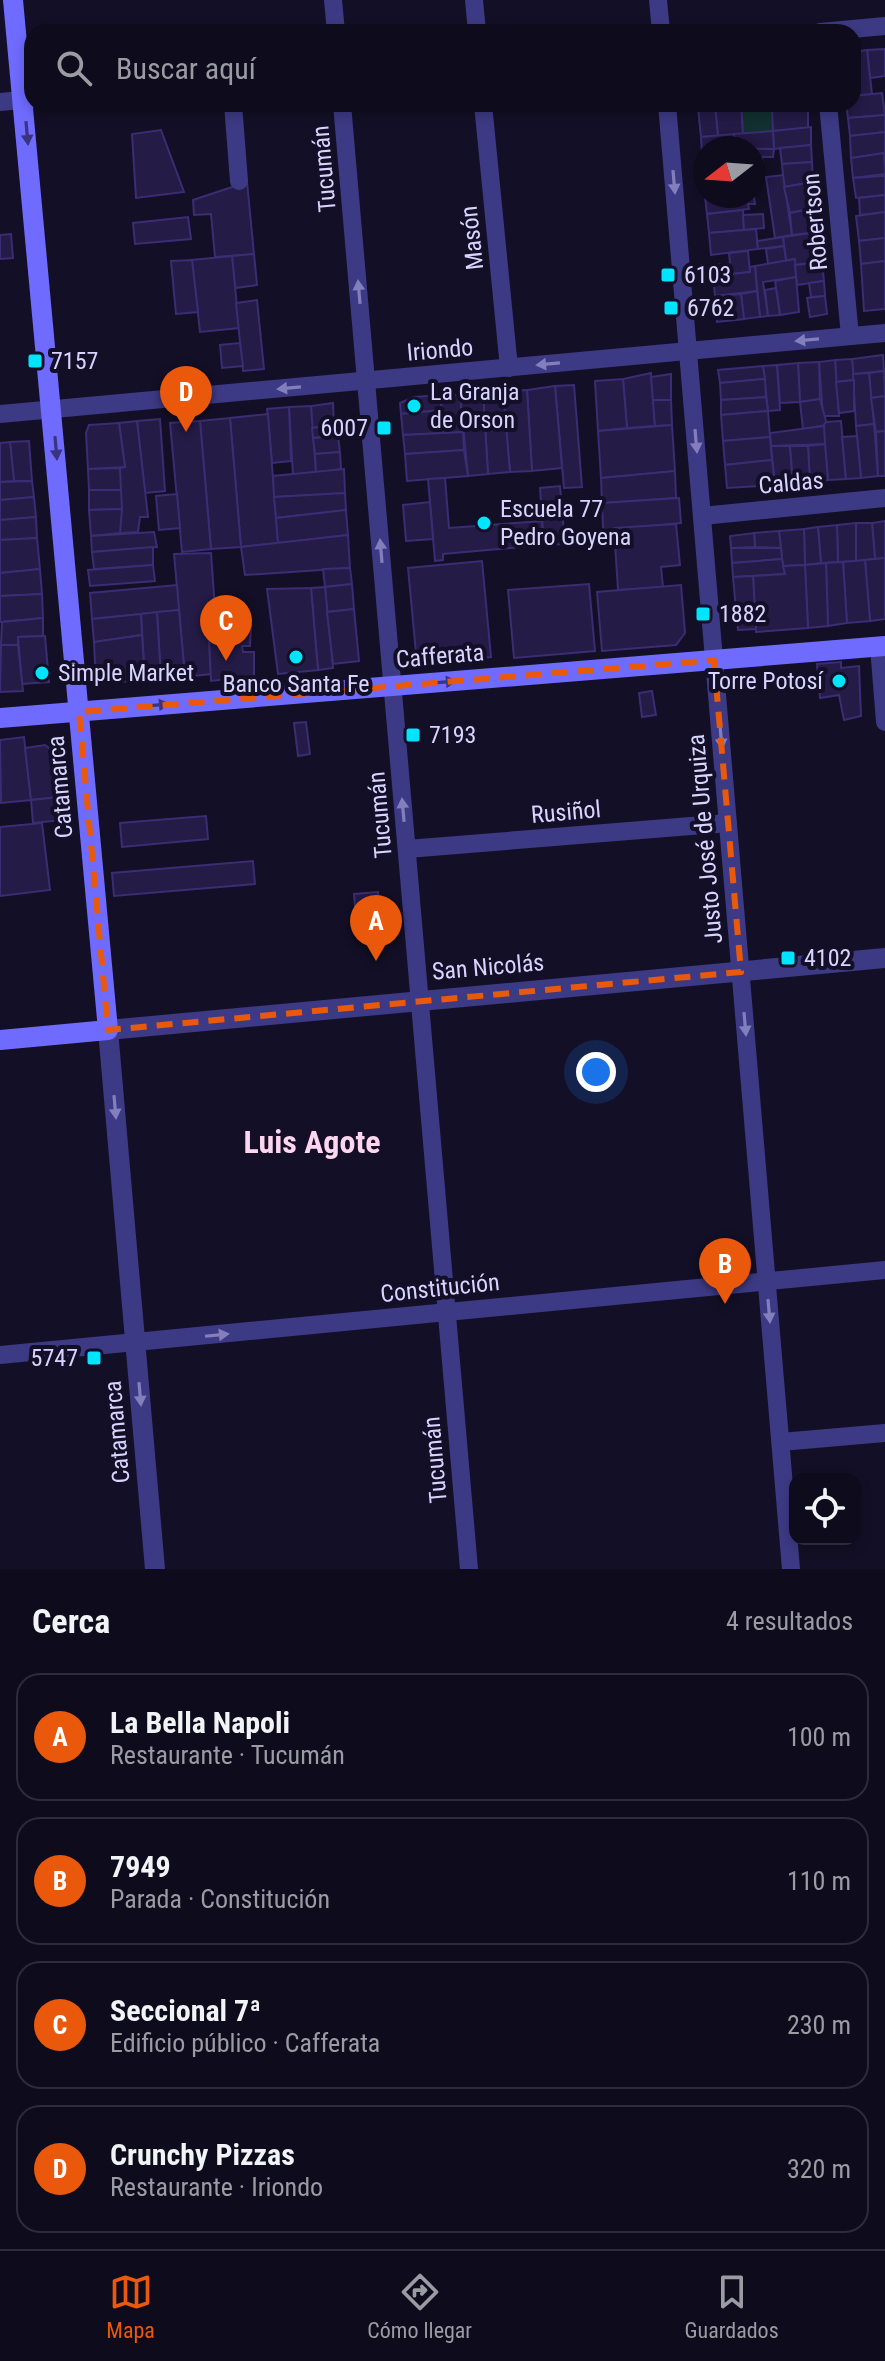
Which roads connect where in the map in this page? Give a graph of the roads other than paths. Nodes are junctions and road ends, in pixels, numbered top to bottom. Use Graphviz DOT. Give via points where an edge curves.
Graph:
graph roads {
  1 [pos="13,0"];
  2 [pos="333,0"];
  3 [pos="474,0"];
  4 [pos="658,0"];
  5 [pos="335,24"];
  6 [pos="476,24"];
  7 [pos="660,24"];
  8 [pos="885,26"];
  9 [pos="861,28"];
  10 [pos="24,73"];
  11 [pos="24,100"];
  12 [pos="0,102"];
  13 [pos="29,112"];
  14 [pos="234,112"];
  15 [pos="343,112"];
  16 [pos="484,112"];
  17 [pos="668,112"];
  18 [pos="829,112"];
  19 [pos="239,181"];
  20 [pos="885,333"];
  21 [pos="850,336"];
  22 [pos="688,351"];
  23 [pos="509,368"];
  24 [pos="366,381"];
  25 [pos="53,410"];
  26 [pos="0,414"];
  27 [pos="885,498"];
  28 [pos="702,516"];
  29 [pos="882,646"];
  30 [pos="714,660"];
  31 [pos="393,686"];
  32 [pos="79,712"];
  33 [pos="0,718"];
  34 [pos="885,722"];
  35 [pos="728,823"];
  36 [pos="407,849"];
  37 [pos="885,958"];
  38 [pos="741,972"];
  39 [pos="420,999"];
  40 [pos="108,1030"];
  41 [pos="0,1040"];
  42 [pos="885,1270"];
  43 [pos="767,1281"];
  44 [pos="447,1311"];
  45 [pos="136,1343"];
  46 [pos="0,1355"];
  47 [pos="885,1433"];
  48 [pos="781,1442"];
  49 [pos="155,1569"];
  50 [pos="469,1569"];
  51 [pos="791,1569"];
  1 -- 10 [label="main road, Catamarca"];
  2 -- 5 [label="street"];
  3 -- 6 [label="street"];
  4 -- 7 [label="street"];
  8 -- 9 [label="street"];
  11 -- 12 [label="street"];
  13 -- 25 [label="main road, Catamarca, one-way"];
  14 -- 19 [label="street"];
  24 -- 15 [label="street, Tucumán, one-way"];
  16 -- 23 [label="street, Masón"];
  17 -- 22 [label="street, Justo José de Urquiza, one-way"];
  18 -- 21 [label="street, Robertson"];
  20 -- 21 [label="street, Iriondo"];
  21 -- 22 [label="street, Iriondo, one-way"];
  22 -- 23 [label="street, Iriondo, one-way"];
  22 -- 28 [label="street, Justo José de Urquiza, one-way"];
  23 -- 24 [label="street, Iriondo"];
  24 -- 25 [label="street, Iriondo, one-way"];
  31 -- 24 [label="street, Tucumán, one-way"];
  25 -- 26 [label="street, Iriondo"];
  25 -- 32 [label="main road, Catamarca, one-way"];
  27 -- 28 [label="street, Caldas"];
  28 -- 30 [label="street, Justo José de Urquiza"];
  29 -- 30 [label="main road, Cafferata"];
  29 -- 34 [label="street"];
  31 -- 30 [label="main road, Cafferata, one-way"];
  30 -- 35 [label="street, Justo José de Urquiza, one-way"];
  32 -- 31 [label="main road, Cafferata, one-way"];
  36 -- 31 [label="street, Tucumán, one-way"];
  32 -- 33 [label="main road, Cafferata"];
  32 -- 40 [label="main road, Catamarca"];
  35 -- 36 [label="street, Rusiñol"];
  35 -- 38 [label="street, Justo José de Urquiza"];
  36 -- 39 [label="street, Tucumán"];
  37 -- 38 [label="street, San Nicolás"];
  38 -- 39 [label="street, San Nicolás"];
  38 -- 43 [label="street, Justo José de Urquiza, one-way"];
  39 -- 40 [label="street, San Nicolás"];
  39 -- 44 [label="street, Tucumán"];
  40 -- 41 [label="main road, San Nicolás"];
  40 -- 45 [label="street, Catamarca, one-way"];
  42 -- 43 [label="street, Constitución"];
  43 -- 44 [label="street, Constitución"];
  43 -- 48 [label="street, Justo José de Urquiza, one-way"];
  45 -- 44 [label="street, Constitución, one-way"];
  44 -- 50 [label="street, Tucumán"];
  45 -- 46 [label="street, Constitución"];
  45 -- 49 [label="street, Catamarca, one-way"];
  47 -- 48 [label="street"];
  48 -- 51 [label="street, Justo José de Urquiza"];
}
